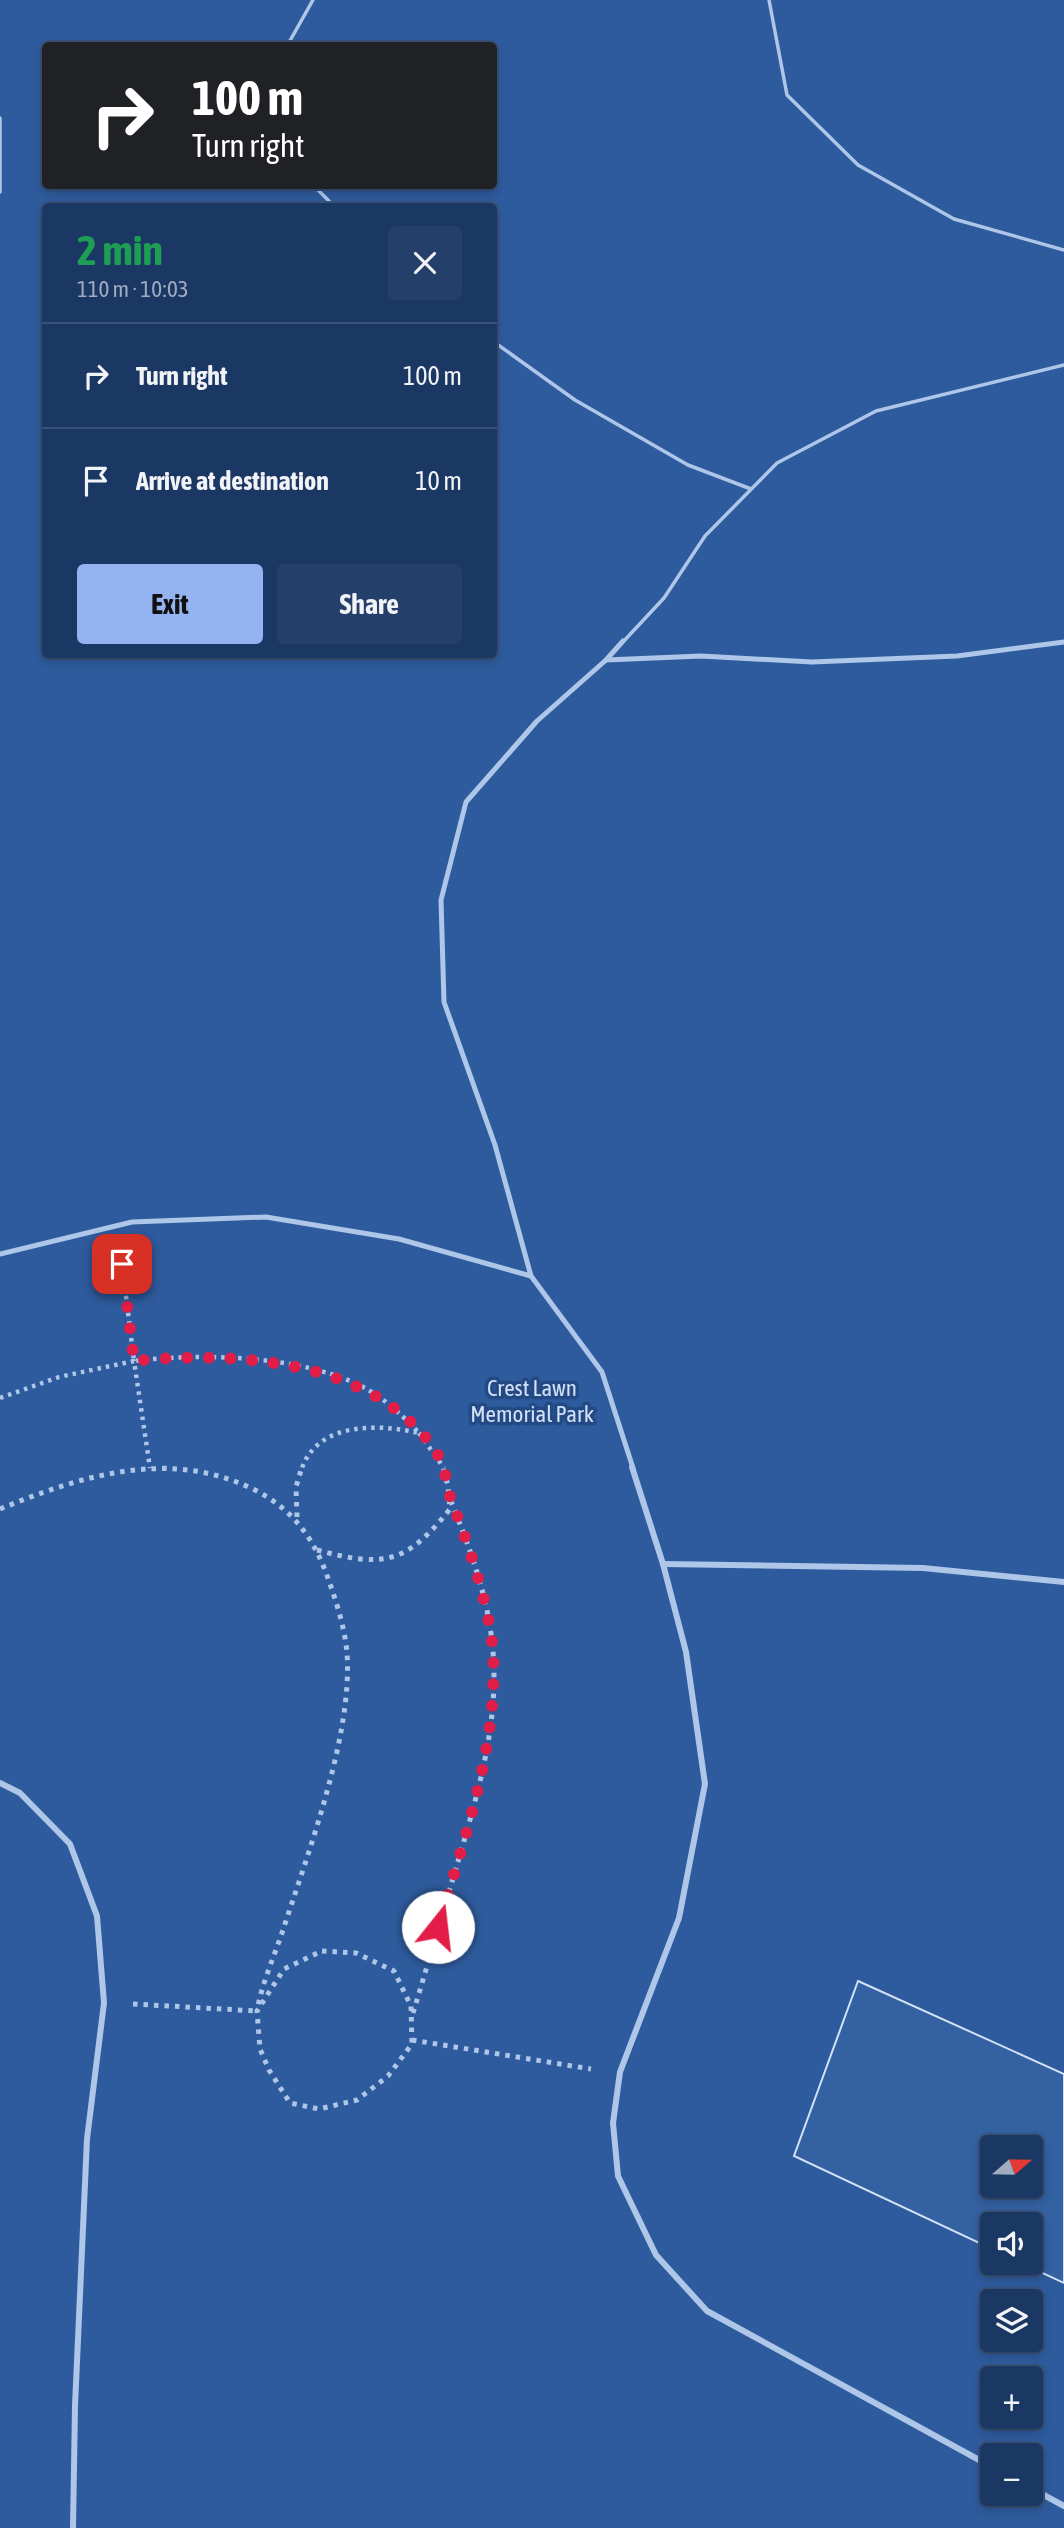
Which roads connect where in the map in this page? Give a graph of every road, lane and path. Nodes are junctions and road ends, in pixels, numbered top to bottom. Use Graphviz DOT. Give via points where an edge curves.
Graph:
graph roads {
  1 [pos="313,0"];
  2 [pos="769,0"];
  3 [pos="289,42"];
  4 [pos="0,118"];
  5 [pos="317,189"];
  6 [pos="0,192"];
  7 [pos="331,203"];
  8 [pos="1064,250"];
  9 [pos="497,344"];
  10 [pos="1064,365"];
  11 [pos="751,489"];
  12 [pos="1064,642"];
  13 [pos="606,660"];
  14 [pos="0,1254"];
  15 [pos="122,1264"];
  16 [pos="531,1276"];
  17 [pos="134,1361"];
  18 [pos="0,1398"];
  19 [pos="419,1433"];
  20 [pos="150,1468"];
  21 [pos="450,1499"];
  22 [pos="0,1509"];
  23 [pos="297,1517"];
  24 [pos="317,1550"];
  25 [pos="663,1564"];
  26 [pos="1064,1582"];
  27 [pos="0,1783"];
  28 [pos="104,2003"];
  29 [pos="257,2011"];
  30 [pos="412,2016"];
  31 [pos="412,2040"];
  32 [pos="551,2064"];
  33 [pos="980,2460"];
  34 [pos="1043,2495"];
  35 [pos="1064,2506"];
  36 [pos="73,2528"];
  1 -- 3 [label="lane"];
  2 -- 8 [label="lane" via="787,95 858,165 954,219"];
  4 -- 6 [label="lane"];
  5 -- 7 [label="lane"];
  9 -- 11 [label="lane" via="575,400 677,459"];
  10 -- 11 [label="lane" via="876,411 777,463"];
  11 -- 13 [label="lane" via="705,536 664,598"];
  12 -- 13 [label="lane" via="957,656 864,660 701,656"];
  13 -- 16 [label="lane" via="537,721 466,802 441,900 444,1002 495,1145"];
  14 -- 16 [label="lane" via="132,1222 266,1217 398,1239"];
  15 -- 17 [label="path"];
  16 -- 25 [label="lane" via="602,1372"];
  17 -- 18 [label="path" via="59,1377"];
  17 -- 19 [label="path" via="184,1356 322,1373 358,1385 392,1405"];
  17 -- 20 [label="path"];
  19 -- 21 [label="path" via="446,1471"];
  19 -- 23 [label="path" via="393,1426 359,1426 329,1437 310,1454 297,1482"];
  20 -- 22 [label="path" via="57,1488"];
  20 -- 23 [label="path" via="220,1475 261,1493"];
  21 -- 24 [label="path" via="450,1510 421,1545 397,1557 369,1562"];
  21 -- 30 [label="path" via="463,1529 493,1652 491,1706 472,1812"];
  23 -- 24 [label="path"];
  24 -- 29 [label="path" via="338,1611 347,1661 340,1730 317,1821"];
  25 -- 26 [label="lane" via="923,1568"];
  25 -- 33 [label="lane" via="686,1652 705,1784 679,1917 620,2072 613,2123 618,2176 656,2255 707,2311"];
  27 -- 28 [label="lane" via="20,1793 70,1844 97,1916"];
  28 -- 29 [label="path"];
  28 -- 36 [label="lane" via="87,2139"];
  29 -- 30 [label="path" via="285,1969 322,1951 356,1953 394,1971"];
  29 -- 31 [label="path" via="260,2056 289,2103 319,2109 357,2100 388,2076"];
  30 -- 31 [label="path"];
  31 -- 32 [label="path"];
  34 -- 35 [label="lane"];
}
